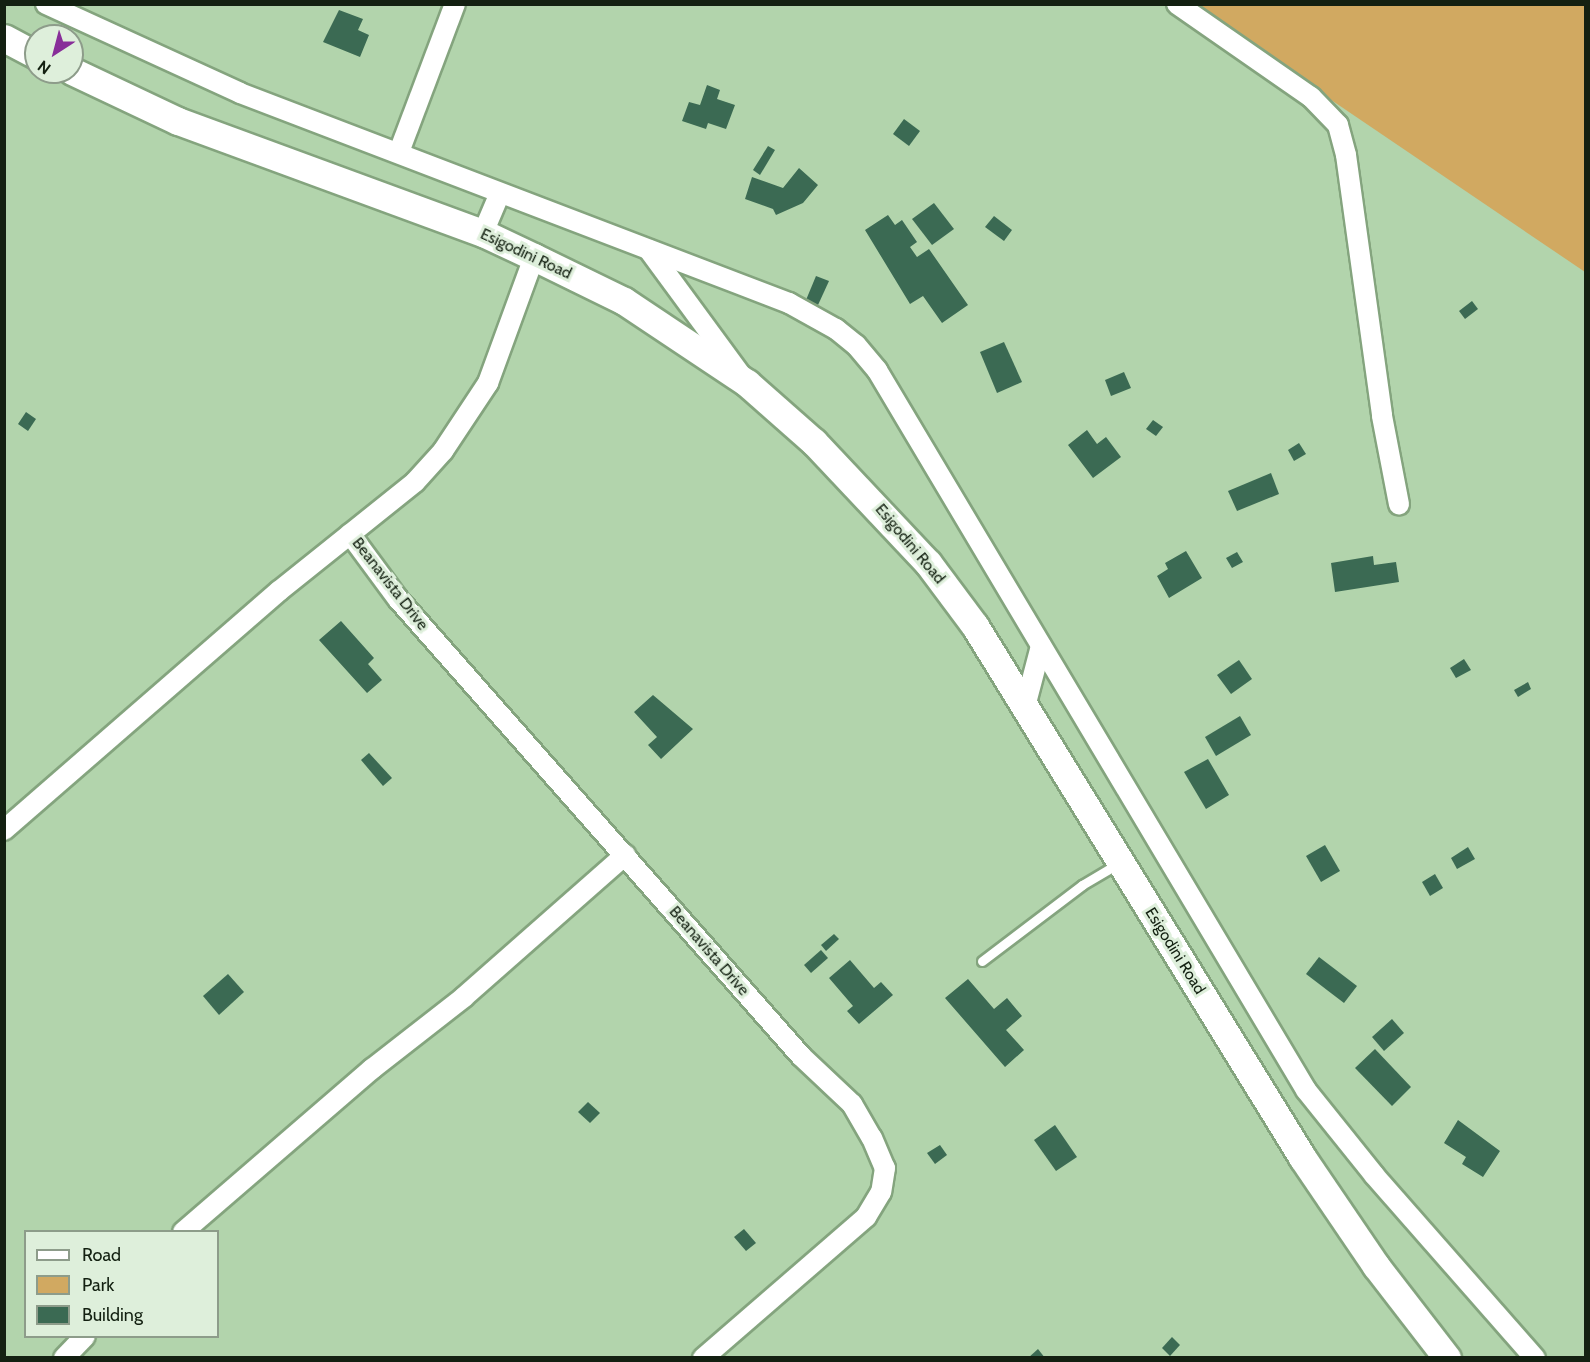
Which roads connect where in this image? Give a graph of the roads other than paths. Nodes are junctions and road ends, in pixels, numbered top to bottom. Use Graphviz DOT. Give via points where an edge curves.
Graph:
graph roads {
  1 [pos="46,4"];
  2 [pos="455,4"];
  3 [pos="1177,4"];
  4 [pos="4,38"];
  5 [pos="24,48"];
  6 [pos="84,77"];
  7 [pos="399,152"];
  8 [pos="500,193"];
  9 [pos="483,233"];
  10 [pos="649,249"];
  11 [pos="534,257"];
  12 [pos="747,383"];
  13 [pos="1399,504"];
  14 [pos="350,534"];
  15 [pos="1041,646"];
  16 [pos="1026,703"];
  17 [pos="4,830"];
  18 [pos="624,855"];
  19 [pos="1120,862"];
  20 [pos="982,961"];
  21 [pos="185,1230"];
  22 [pos="83,1338"];
  23 [pos="63,1358"];
  24 [pos="703,1358"];
  25 [pos="1447,1358"];
  26 [pos="1535,1358"];
  1 -- 7 [label="street" via="187,72"];
  2 -- 7 [label="street"];
  3 -- 13 [label="street" via="1311,97 1338,125 1346,155 1380,405"];
  4 -- 5 [label="main road"];
  6 -- 9 [label="main road, Esigodini Road" via="178,121"];
  7 -- 8 [label="street"];
  8 -- 9 [label="street"];
  8 -- 10 [label="street"];
  9 -- 11 [label="main road, Esigodini Road"];
  10 -- 12 [label="street"];
  10 -- 15 [label="street" via="789,303 856,345 877,370"];
  11 -- 12 [label="main road, Esigodini Road" via="624,301"];
  11 -- 14 [label="street" via="488,384 467,418 415,482"];
  12 -- 16 [label="main road, Esigodini Road" via="814,442 928,562"];
  14 -- 17 [label="street"];
  14 -- 18 [label="street, Beanavista Drive" via="398,598"];
  15 -- 16 [label="street"];
  15 -- 26 [label="street" via="1306,1090 1374,1175"];
  16 -- 19 [label="main road, Esigodini Road"];
  18 -- 21 [label="street" via="464,997 372,1069"];
  18 -- 24 [label="street, Beanavista Drive" via="801,1056 852,1104 885,1168 881,1192 866,1217"];
  19 -- 20 [label="lane" via="1082,885"];
  19 -- 25 [label="main road, Esigodini Road" via="1342,1218"];
  22 -- 23 [label="street"];
}
